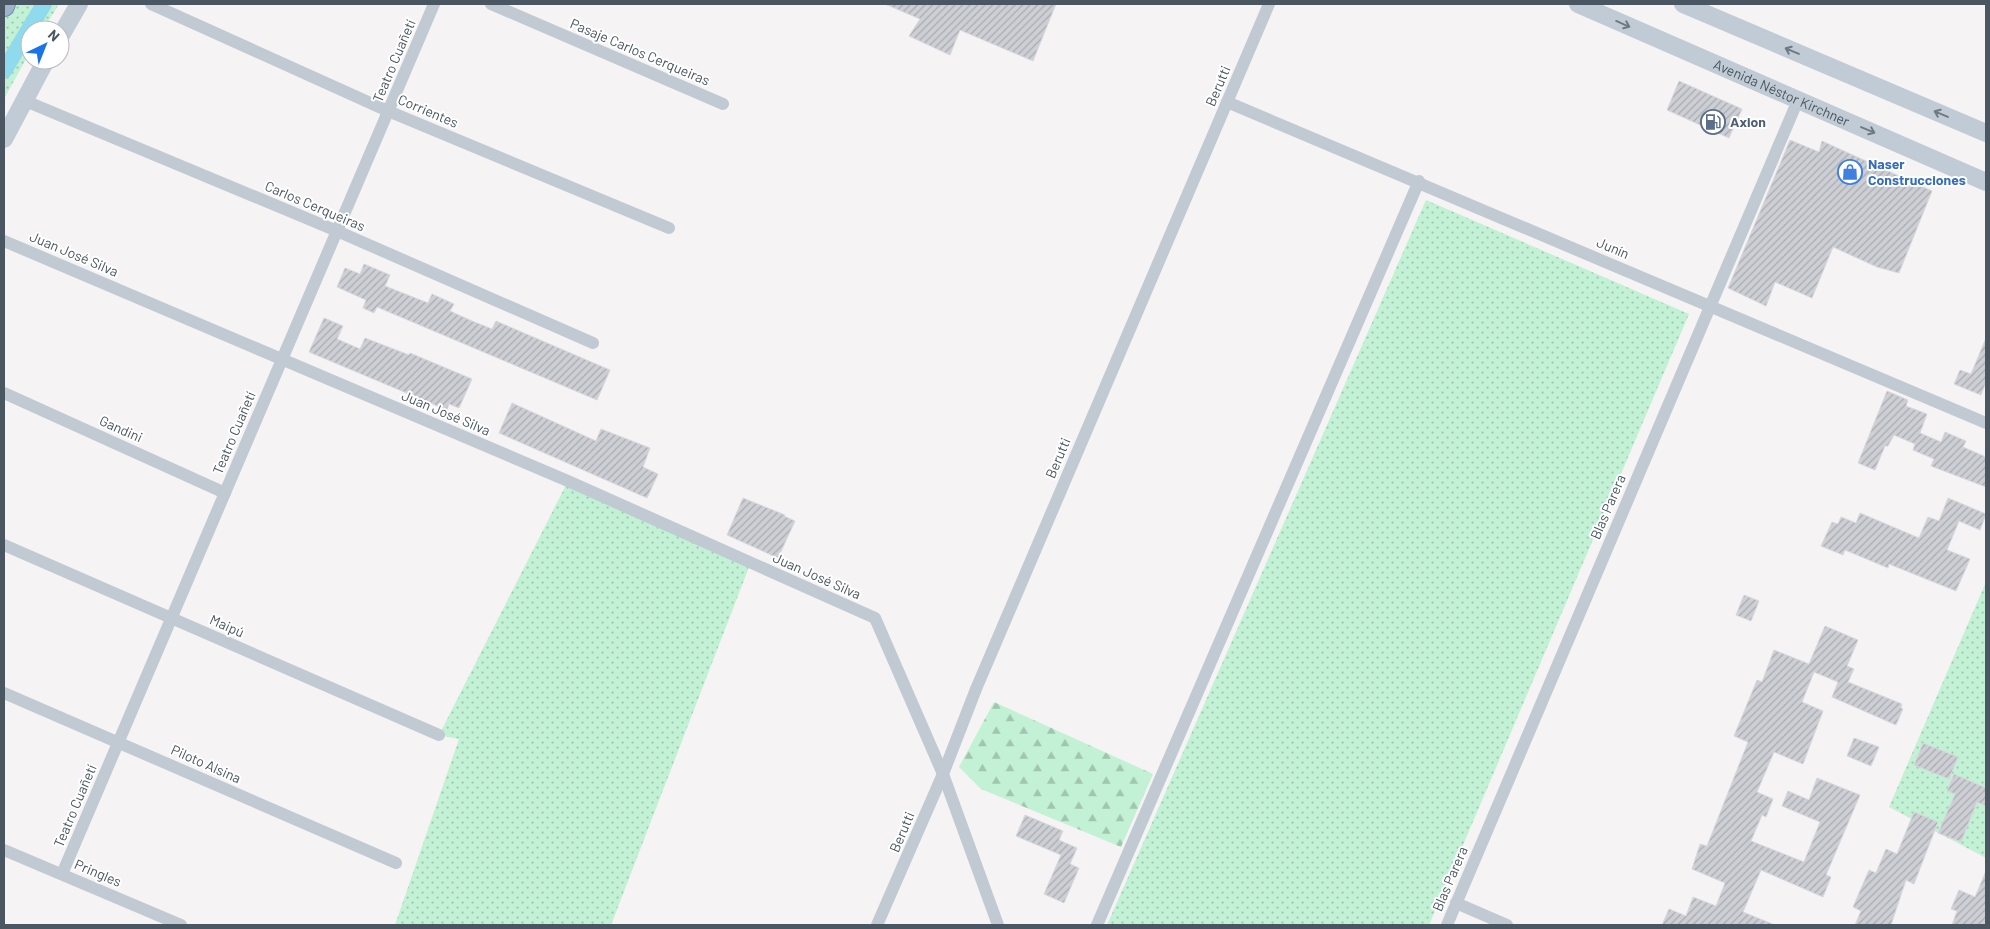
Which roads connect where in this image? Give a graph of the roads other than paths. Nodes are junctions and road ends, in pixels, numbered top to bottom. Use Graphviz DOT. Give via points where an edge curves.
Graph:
graph roads {
  1 [pos="79,4"];
  2 [pos="151,4"];
  3 [pos="434,4"];
  4 [pos="491,4"];
  5 [pos="1269,4"];
  6 [pos="1578,4"];
  7 [pos="1682,4"];
  8 [pos="70,20"];
  9 [pos="40,70"];
  10 [pos="23,100"];
  11 [pos="1798,100"];
  12 [pos="1227,102"];
  13 [pos="723,104"];
  14 [pos="388,111"];
  15 [pos="1986,133"];
  16 [pos="4,139"];
  17 [pos="1419,182"];
  18 [pos="1986,182"];
  19 [pos="669,228"];
  20 [pos="337,231"];
  21 [pos="4,241"];
  22 [pos="1710,306"];
  23 [pos="593,344"];
  24 [pos="282,358"];
  25 [pos="4,394"];
  26 [pos="1986,423"];
  27 [pos="225,493"];
  28 [pos="4,545"];
  29 [pos="172,618"];
  30 [pos="4,693"];
  31 [pos="439,735"];
  32 [pos="119,742"];
  33 [pos="943,774"];
  34 [pos="4,850"];
  35 [pos="396,863"];
  36 [pos="62,874"];
  37 [pos="1456,903"];
  38 [pos="181,925"];
  39 [pos="877,925"];
  40 [pos="998,925"];
  41 [pos="1096,925"];
  42 [pos="1447,925"];
  43 [pos="1507,925"];
  1 -- 8 [label="main road"];
  2 -- 14 [label="street, Corrientes"];
  3 -- 14 [label="street, Teatro Cuañetí"];
  4 -- 13 [label="street, Pasaje Carlos Cerqueiras"];
  5 -- 12 [label="street, Berutti"];
  6 -- 11 [label="main road, Avenida Néstor Kirchner, one-way"];
  15 -- 7 [label="main road, one-way"];
  9 -- 10 [label="main road"];
  10 -- 16 [label="main road"];
  10 -- 20 [label="street, Carlos Cerqueiras"];
  11 -- 18 [label="main road, Avenida Néstor Kirchner, one-way"];
  11 -- 22 [label="street, Blas Parera"];
  12 -- 17 [label="street, Junín"];
  12 -- 33 [label="street, Berutti" via="976,689"];
  14 -- 19 [label="street, Corrientes"];
  14 -- 20 [label="street, Teatro Cuañetí"];
  17 -- 22 [label="street, Junín"];
  17 -- 41 [label="street"];
  20 -- 23 [label="street, Carlos Cerqueiras"];
  20 -- 24 [label="street, Teatro Cuañetí"];
  21 -- 24 [label="street, Juan José Silva"];
  22 -- 26 [label="street, Junín"];
  22 -- 37 [label="street, Blas Parera"];
  24 -- 27 [label="street, Teatro Cuañetí"];
  24 -- 33 [label="street, Juan José Silva" via="875,618"];
  25 -- 27 [label="street, Gandini"];
  27 -- 29 [label="street, Teatro Cuañetí"];
  28 -- 29 [label="street, Maipú"];
  29 -- 31 [label="street, Maipú"];
  29 -- 32 [label="street, Teatro Cuañetí"];
  30 -- 32 [label="street, Piloto Alsina"];
  32 -- 35 [label="street, Piloto Alsina"];
  32 -- 36 [label="street, Teatro Cuañetí"];
  33 -- 39 [label="street, Berutti"];
  33 -- 40 [label="street"];
  34 -- 36 [label="street, Pringles"];
  36 -- 38 [label="street, Pringles"];
  37 -- 42 [label="street, Blas Parera"];
  37 -- 43 [label="street"];
}
